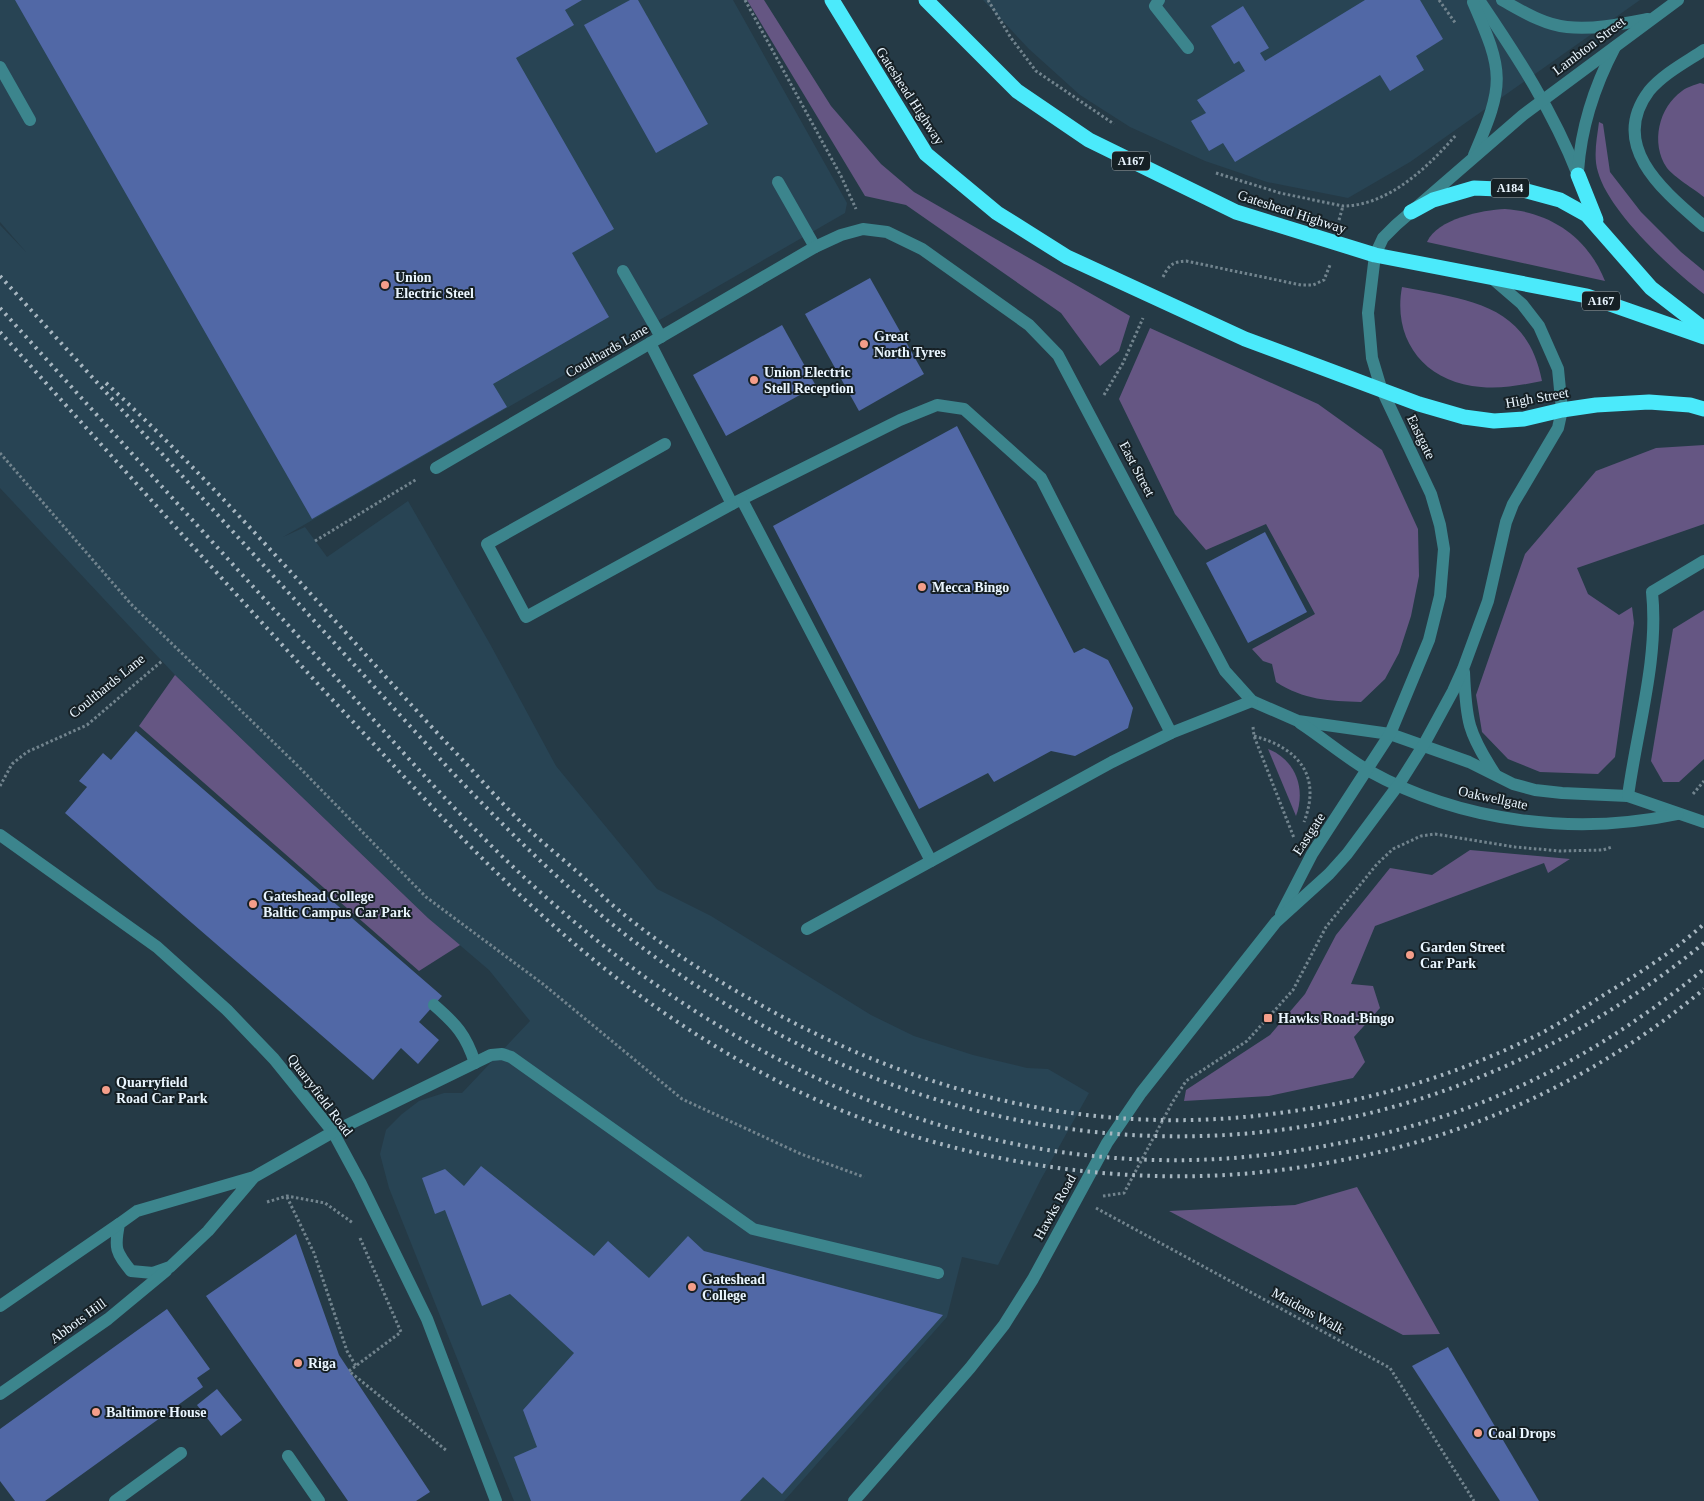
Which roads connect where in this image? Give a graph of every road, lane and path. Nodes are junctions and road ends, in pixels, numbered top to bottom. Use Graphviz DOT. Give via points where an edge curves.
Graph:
graph roads {
  1 [pos="745,0"];
  2 [pos="832,0"];
  3 [pos="926,0"];
  4 [pos="988,0"];
  5 [pos="1159,0"];
  6 [pos="1439,0"];
  7 [pos="1473,0"];
  8 [pos="1479,0"];
  9 [pos="1502,0"];
  10 [pos="1678,0"];
  11 [pos="1650,19"];
  12 [pos="1461,32"];
  13 [pos="1616,45"];
  14 [pos="1188,48"];
  15 [pos="1704,50"];
  16 [pos="0,67"];
  17 [pos="1543,99"];
  18 [pos="30,120"];
  19 [pos="1121,128"];
  20 [pos="1461,130"];
  21 [pos="1472,160"];
  22 [pos="1209,170"];
  23 [pos="1578,175"];
  24 [pos="778,182"];
  25 [pos="1412,212"];
  26 [pos="1704,226"];
  27 [pos="863,230"];
  28 [pos="1601,230"];
  29 [pos="815,248"];
  30 [pos="922,249"];
  31 [pos="1375,255"];
  32 [pos="1329,269"];
  33 [pos="624,271"];
  34 [pos="1163,277"];
  35 [pos="1493,278"];
  36 [pos="1139,326"];
  37 [pos="1704,329"];
  38 [pos="1704,337"];
  39 [pos="655,340"];
  40 [pos="1381,388"];
  41 [pos="1704,409"];
  42 [pos="1562,410"];
  43 [pos="1092,416"];
  44 [pos="665,444"];
  45 [pos="0,453"];
  46 [pos="436,468"];
  47 [pos="737,502"];
  48 [pos="316,541"];
  49 [pos="1704,561"];
  50 [pos="162,661"];
  51 [pos="1464,669"];
  52 [pos="1252,701"];
  53 [pos="1298,721"];
  54 [pos="1172,733"];
  55 [pos="1390,734"];
  56 [pos="1254,736"];
  57 [pos="1423,746"];
  58 [pos="1368,770"];
  59 [pos="1496,774"];
  60 [pos="1399,784"];
  61 [pos="0,786"];
  62 [pos="1628,796"];
  63 [pos="1678,814"];
  64 [pos="1304,822"];
  65 [pos="1704,822"];
  66 [pos="0,835"];
  67 [pos="1294,838"];
  68 [pos="1468,840"];
  69 [pos="931,861"];
  70 [pos="1276,922"];
  71 [pos="807,929"];
  72 [pos="434,1005"];
  73 [pos="475,1063"];
  74 [pos="333,1132"];
  75 [pos="254,1177"];
  76 [pos="864,1178"];
  77 [pos="287,1196"];
  78 [pos="1077,1199"];
  79 [pos="267,1202"];
  80 [pos="119,1224"];
  81 [pos="170,1268"];
  82 [pos="938,1273"];
  83 [pos="0,1306"];
  84 [pos="356,1366"];
  85 [pos="0,1394"];
  86 [pos="447,1451"];
  87 [pos="181,1453"];
  88 [pos="288,1456"];
  89 [pos="115,1501"];
  90 [pos="319,1501"];
  91 [pos="496,1501"];
  92 [pos="854,1501"];
  93 [pos="1474,1501"];
  1 -- 27 [label="path" via="841,176"];
  2 -- 40 [label="highway, Gateshead Highway" via="926,154 996,213 1067,257 1245,339"];
  3 -- 31 [label="highway, Gateshead Highway / A167" via="1018,92 1089,140 1236,212"];
  4 -- 19 [label="path" via="1036,71"];
  5 -- 14 [label="street" via="1155,6"];
  6 -- 12 [label="path"];
  7 -- 21 [label="street" via="1493,47 1498,78 1488,122"];
  8 -- 17 [label="street"];
  9 -- 11 [label="street" via="1539,19 1565,27 1614,25"];
  10 -- 11 [label="street, Lambton Street"];
  11 -- 13 [label="street, Lambton Street"];
  13 -- 17 [label="street, Lambton Street"];
  13 -- 23 [label="street" via="1595,90 1583,133"];
  15 -- 26 [label="street" via="1650,91 1640,106 1637,123 1638,149 1643,163 1659,184"];
  16 -- 18 [label="street"];
  17 -- 21 [label="street, Lambton Street"];
  17 -- 23 [label="street"];
  20 -- 22 [label="path" via="1394,190 1365,204 1343,206 1280,193"];
  21 -- 25 [label="street, Eastgate"];
  23 -- 28 [label="highway"];
  24 -- 29 [label="street"];
  25 -- 28 [label="highway, A184" via="1433,200 1474,188 1523,190 1574,206"];
  25 -- 31 [label="street, Eastgate / A184" via="1384,238"];
  27 -- 29 [label="street, Coulthards Lane" via="841,234"];
  27 -- 30 [label="street, Coulthards Lane" via="887,232"];
  28 -- 37 [label="highway, A184" via="1651,288"];
  29 -- 39 [label="street, Coulthards Lane"];
  30 -- 43 [label="street, East Street" via="1029,325 1058,355"];
  31 -- 35 [label="highway, Gateshead Highway / A167"];
  31 -- 40 [label="street, Eastgate" via="1369,332 1372,358"];
  32 -- 34 [label="path" via="1324,280 1313,285 1186,261 1169,265"];
  33 -- 39 [label="street"];
  35 -- 38 [label="highway, Gateshead Highway / A167" via="1587,296"];
  35 -- 42 [label="street" via="1522,304 1546,340 1558,369"];
  36 -- 43 [label="path" via="1123,363"];
  39 -- 46 [label="street, Coulthards Lane"];
  39 -- 47 [label="street"];
  40 -- 42 [label="highway, High Street" via="1419,404 1464,417 1494,421 1524,419"];
  40 -- 55 [label="street, Eastgate" via="1431,494 1444,549 1440,596 1429,640"];
  41 -- 42 [label="highway, High Street" via="1649,402"];
  42 -- 51 [label="street" via="1558,428 1513,504 1506,522 1488,601"];
  43 -- 52 [label="street, East Street" via="1225,671"];
  44 -- 47 [label="street" via="487,544 526,617"];
  45 -- 76 [label="path" via="131,604 296,764 426,897 543,984 682,1099 802,1154"];
  46 -- 48 [label="path"];
  47 -- 54 [label="street" via="900,420 937,405 964,409 1041,478"];
  47 -- 69 [label="street"];
  49 -- 62 [label="street" via="1652,592 1654,619"];
  50 -- 61 [label="path, Coulthards Lane" via="87,725 27,752 12,764"];
  51 -- 57 [label="street"];
  51 -- 59 [label="street" via="1467,721 1472,738"];
  52 -- 53 [label="street, East Street"];
  52 -- 54 [label="street"];
  52 -- 56 [label="path"];
  53 -- 55 [label="street, East Street"];
  53 -- 58 [label="street, East Street"];
  54 -- 69 [label="street" via="1112,762"];
  55 -- 57 [label="street, Oakwellgate"];
  55 -- 58 [label="street, Eastgate"];
  56 -- 64 [label="path" via="1275,742 1298,760 1307,779 1310,798"];
  56 -- 67 [label="path"];
  57 -- 59 [label="street, Oakwellgate"];
  57 -- 60 [label="street"];
  58 -- 60 [label="street, Oakwellgate"];
  58 -- 70 [label="street, Eastgate" via="1312,854"];
  59 -- 62 [label="street, Oakwellgate" via="1513,784 1536,790"];
  60 -- 63 [label="street, Oakwellgate" via="1475,812 1519,821 1632,823"];
  60 -- 70 [label="street" via="1335,867"];
  62 -- 63 [label="street, Oakwellgate"];
  63 -- 65 [label="street, Oakwellgate"];
  66 -- 74 [label="street, Quarryfield Road" via="157,947 261,1045"];
  68 -- 78 [label="path" via="1435,834 1421,836 1393,849 1326,927 1293,990 1247,1041 1186,1081 1124,1193"];
  69 -- 71 [label="street"];
  70 -- 78 [label="street, Hawks Road" via="1141,1092 1107,1142"];
  72 -- 73 [label="street" via="460,1030"];
  73 -- 74 [label="street, Abbots Hill"];
  73 -- 82 [label="street, Abbots Hill" via="491,1055 511,1057 753,1229"];
  74 -- 75 [label="street, Abbots Hill"];
  74 -- 91 [label="street, Quarryfield Road" via="427,1319"];
  75 -- 80 [label="street, Abbots Hill" via="137,1211"];
  75 -- 81 [label="street, Abbots Hill" via="208,1231"];
  77 -- 79 [label="path"];
  77 -- 84 [label="path" via="314,1253 347,1351"];
  77 -- 84 [label="path" via="325,1203 352,1221 400,1332"];
  78 -- 92 [label="street, Hawks Road" via="1004,1324 970,1368"];
  78 -- 93 [label="path, Maidens Walk" via="1390,1368"];
  80 -- 81 [label="street" via="117,1254 131,1271 153,1273"];
  80 -- 83 [label="street, Abbots Hill"];
  81 -- 85 [label="street, Abbots Hill" via="108,1319"];
  84 -- 86 [label="path" via="349,1371"];
  87 -- 89 [label="street"];
  88 -- 90 [label="street"];
}
